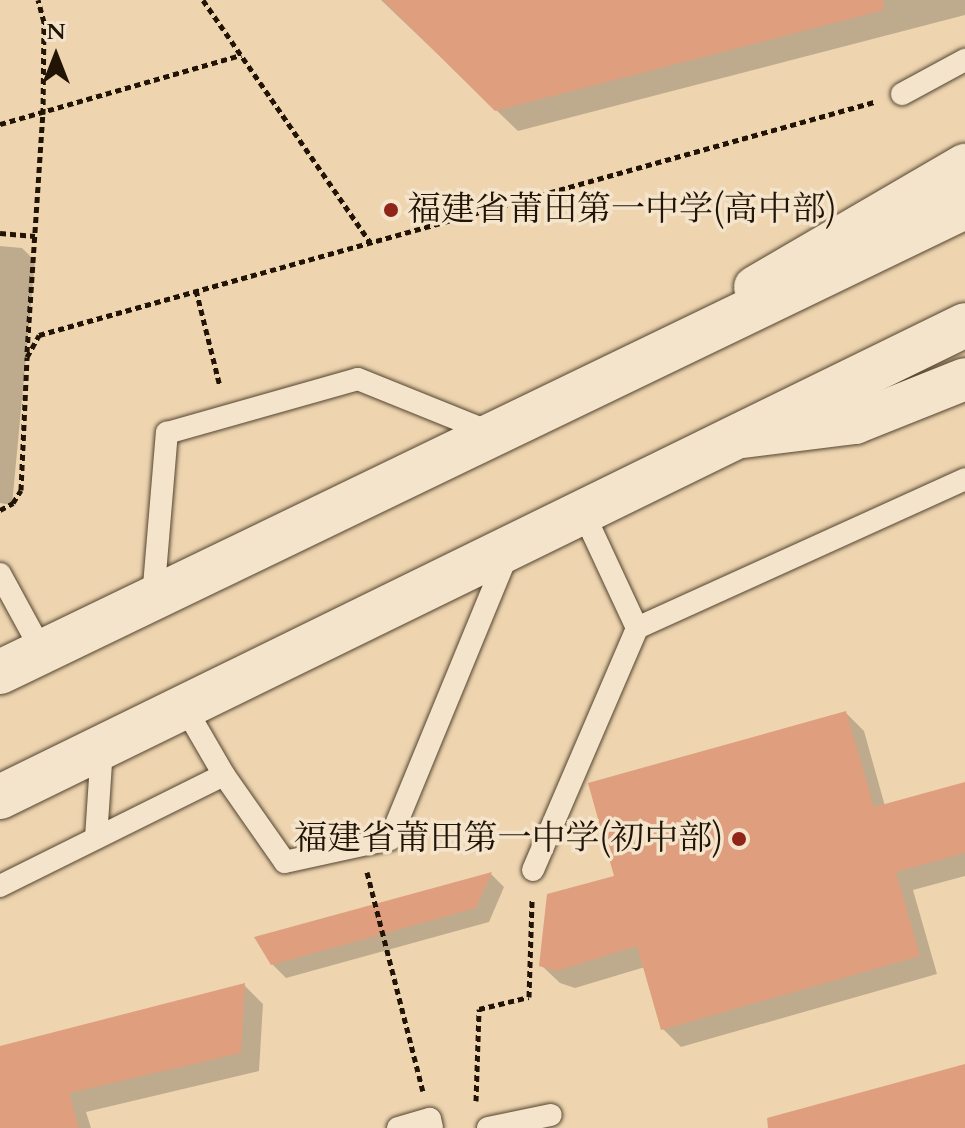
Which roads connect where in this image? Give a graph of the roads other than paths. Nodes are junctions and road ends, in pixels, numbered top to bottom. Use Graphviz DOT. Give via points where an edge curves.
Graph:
graph roads {
  1 [pos="965,60"];
  2 [pos="902,94"];
  3 [pos="965,165"];
  4 [pos="965,207"];
  5 [pos="965,325"];
  6 [pos="965,379"];
  7 [pos="580,393"];
  8 [pos="495,434"];
  9 [pos="726,439"];
  10 [pos="965,479"];
  11 [pos="582,510"];
  12 [pos="511,545"];
  13 [pos="0,574"];
  14 [pos="153,598"];
  15 [pos="637,628"];
  16 [pos="42,651"];
  17 [pos="0,672"];
  18 [pos="184,706"];
  19 [pos="102,747"];
  20 [pos="224,775"];
  21 [pos="0,797"];
  22 [pos="96,838"];
  23 [pos="533,870"];
  24 [pos="0,886"];
  25 [pos="551,1115"];
  26 [pos="481,1121"];
  27 [pos="436,1125"];
  28 [pos="398,1128"];
  1 -- 2 [label="lane"];
  3 -- 7 [label="street"];
  4 -- 7 [label="main road"];
  5 -- 9 [label="main road"];
  6 -- 9 [label="street" via="855,423"];
  7 -- 8 [label="main road"];
  8 -- 14 [label="main road"];
  8 -- 14 [label="lane" via="358,379 167,433"];
  9 -- 11 [label="main road"];
  10 -- 15 [label="lane"];
  11 -- 12 [label="main road"];
  11 -- 15 [label="lane"];
  12 -- 18 [label="main road"];
  12 -- 20 [label="lane" via="390,839 285,862"];
  13 -- 16 [label="lane"];
  14 -- 16 [label="main road"];
  15 -- 23 [label="lane"];
  16 -- 17 [label="main road"];
  18 -- 19 [label="main road"];
  18 -- 20 [label="lane"];
  19 -- 21 [label="main road"];
  19 -- 22 [label="lane"];
  20 -- 22 [label="lane"];
  22 -- 24 [label="lane"];
  25 -- 26 [label="lane"];
  27 -- 28 [label="lane"];
}
